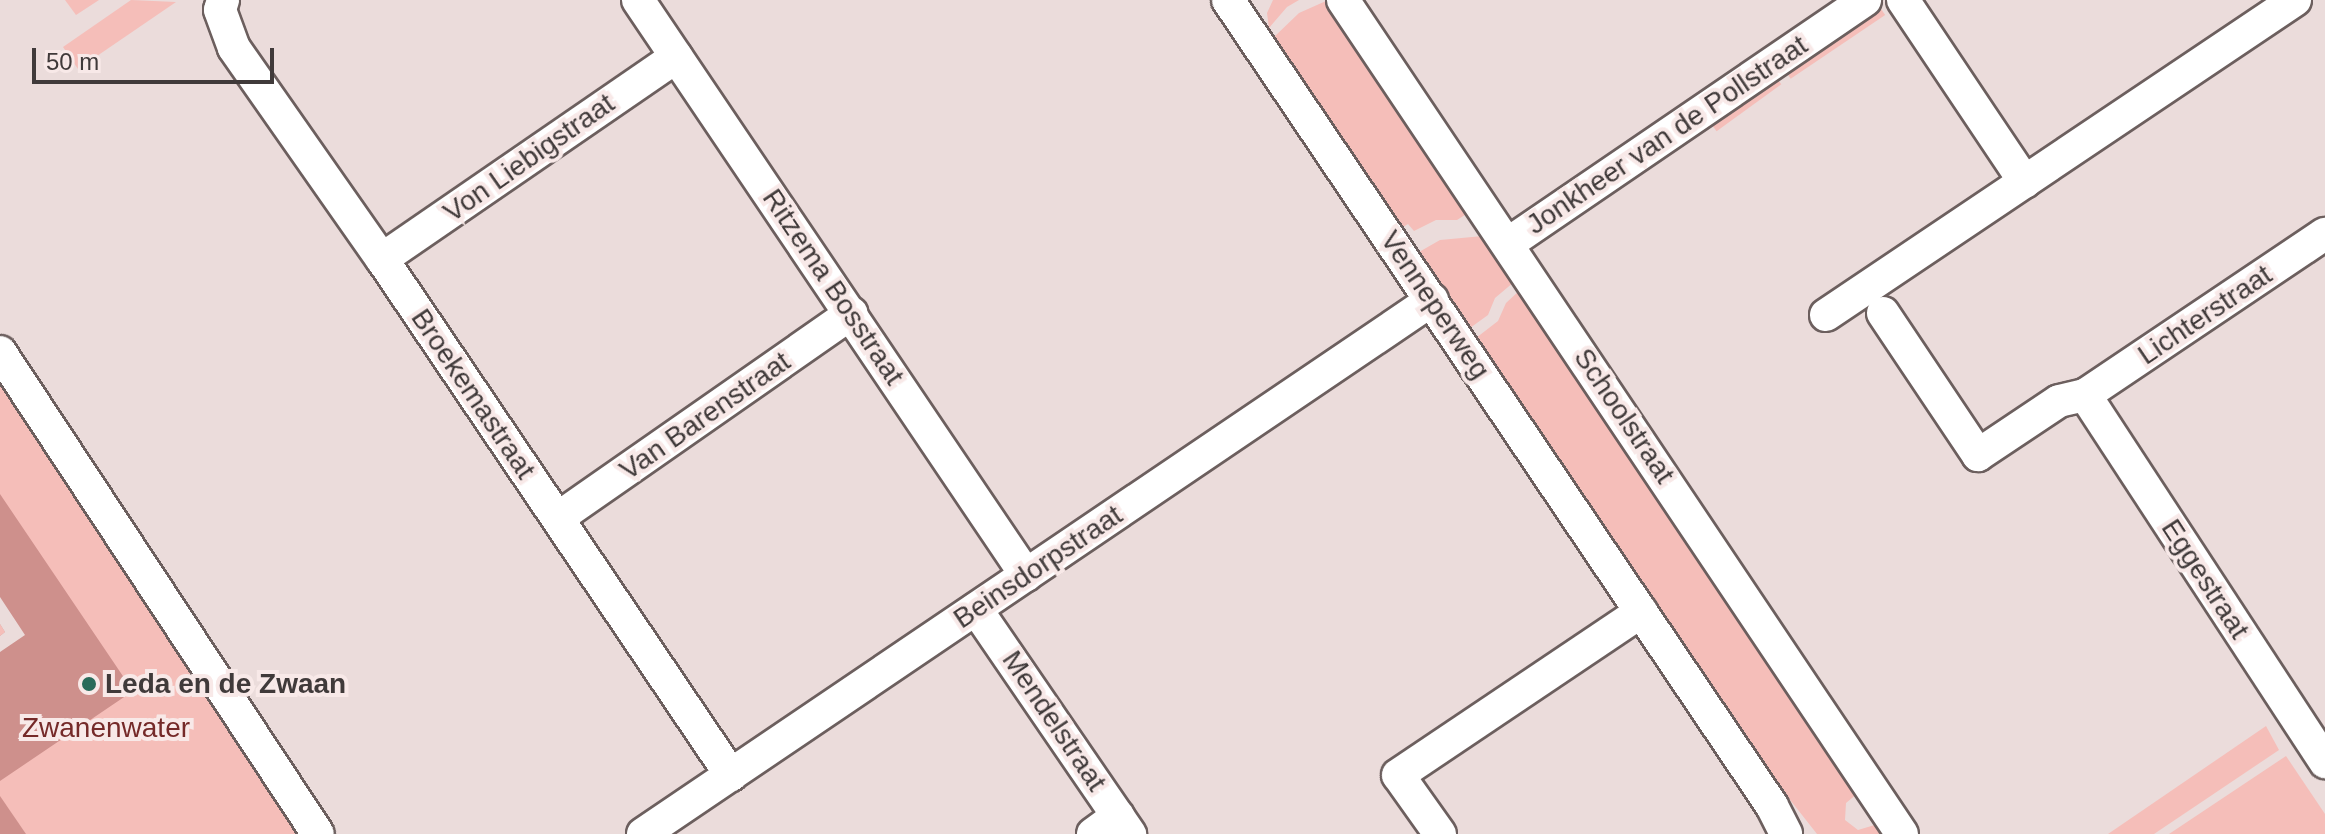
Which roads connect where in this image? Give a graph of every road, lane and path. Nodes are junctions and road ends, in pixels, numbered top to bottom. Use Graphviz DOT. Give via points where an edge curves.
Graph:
graph roads {
  1 [pos="638,0"];
  2 [pos="1343,0"];
  3 [pos="1865,0"];
  4 [pos="1903,0"];
  5 [pos="2295,0"];
  6 [pos="1237,3"];
  7 [pos="221,5"];
  8 [pos="676,57"];
  9 [pos="2025,182"];
  10 [pos="2325,234"];
  11 [pos="1509,243"];
  12 [pos="382,259"];
  13 [pos="1432,300"];
  14 [pos="852,313"];
  15 [pos="1883,313"];
  16 [pos="1826,315"];
  17 [pos="0,352"];
  18 [pos="2085,395"];
  19 [pos="558,518"];
  20 [pos="1026,575"];
  21 [pos="976,609"];
  22 [pos="1641,612"];
  23 [pos="2320,743"];
  24 [pos="731,775"];
  25 [pos="1772,806"];
  26 [pos="1114,828"];
  27 [pos="318,834"];
  28 [pos="643,834"];
  29 [pos="1440,834"];
  30 [pos="1786,834"];
  31 [pos="1805,834"];
  32 [pos="1902,834"];
  1 -- 8 [label="street, Ritzema Bosstraat"];
  2 -- 11 [label="street, Schoolstraat"];
  3 -- 11 [label="street, Jonkheer van de Pollstraat"];
  4 -- 9 [label="street"];
  5 -- 9 [label="street"];
  6 -- 13 [label="street, Venneperweg"];
  7 -- 12 [label="street, Broekemastraat" via="234,48"];
  8 -- 12 [label="street, Von Liebigstraat"];
  8 -- 14 [label="street, Ritzema Bosstraat"];
  9 -- 16 [label="street"];
  10 -- 18 [label="street, Lichterstraat"];
  11 -- 32 [label="street, Schoolstraat"];
  12 -- 19 [label="street, Broekemastraat"];
  13 -- 20 [label="street, Beinsdorpstraat"];
  13 -- 22 [label="street, Venneperweg"];
  14 -- 19 [label="street, Van Barenstraat"];
  14 -- 20 [label="street, Ritzema Bosstraat"];
  15 -- 18 [label="street, Lichterstraat" via="1978,455 2059,401"];
  17 -- 27 [label="street"];
  18 -- 23 [label="street, Eggestraat"];
  19 -- 24 [label="street, Broekemastraat"];
  20 -- 21 [label="street, Beinsdorpstraat"];
  21 -- 24 [label="street, Beinsdorpstraat"];
  21 -- 26 [label="street, Mendelstraat"];
  22 -- 25 [label="street, Venneperweg"];
  22 -- 29 [label="street" via="1398,775"];
  24 -- 28 [label="street, Beinsdorpstraat"];
  25 -- 30 [label="street, Venneperweg"];
  25 -- 31 [label="street, Venneperweg"];
}
